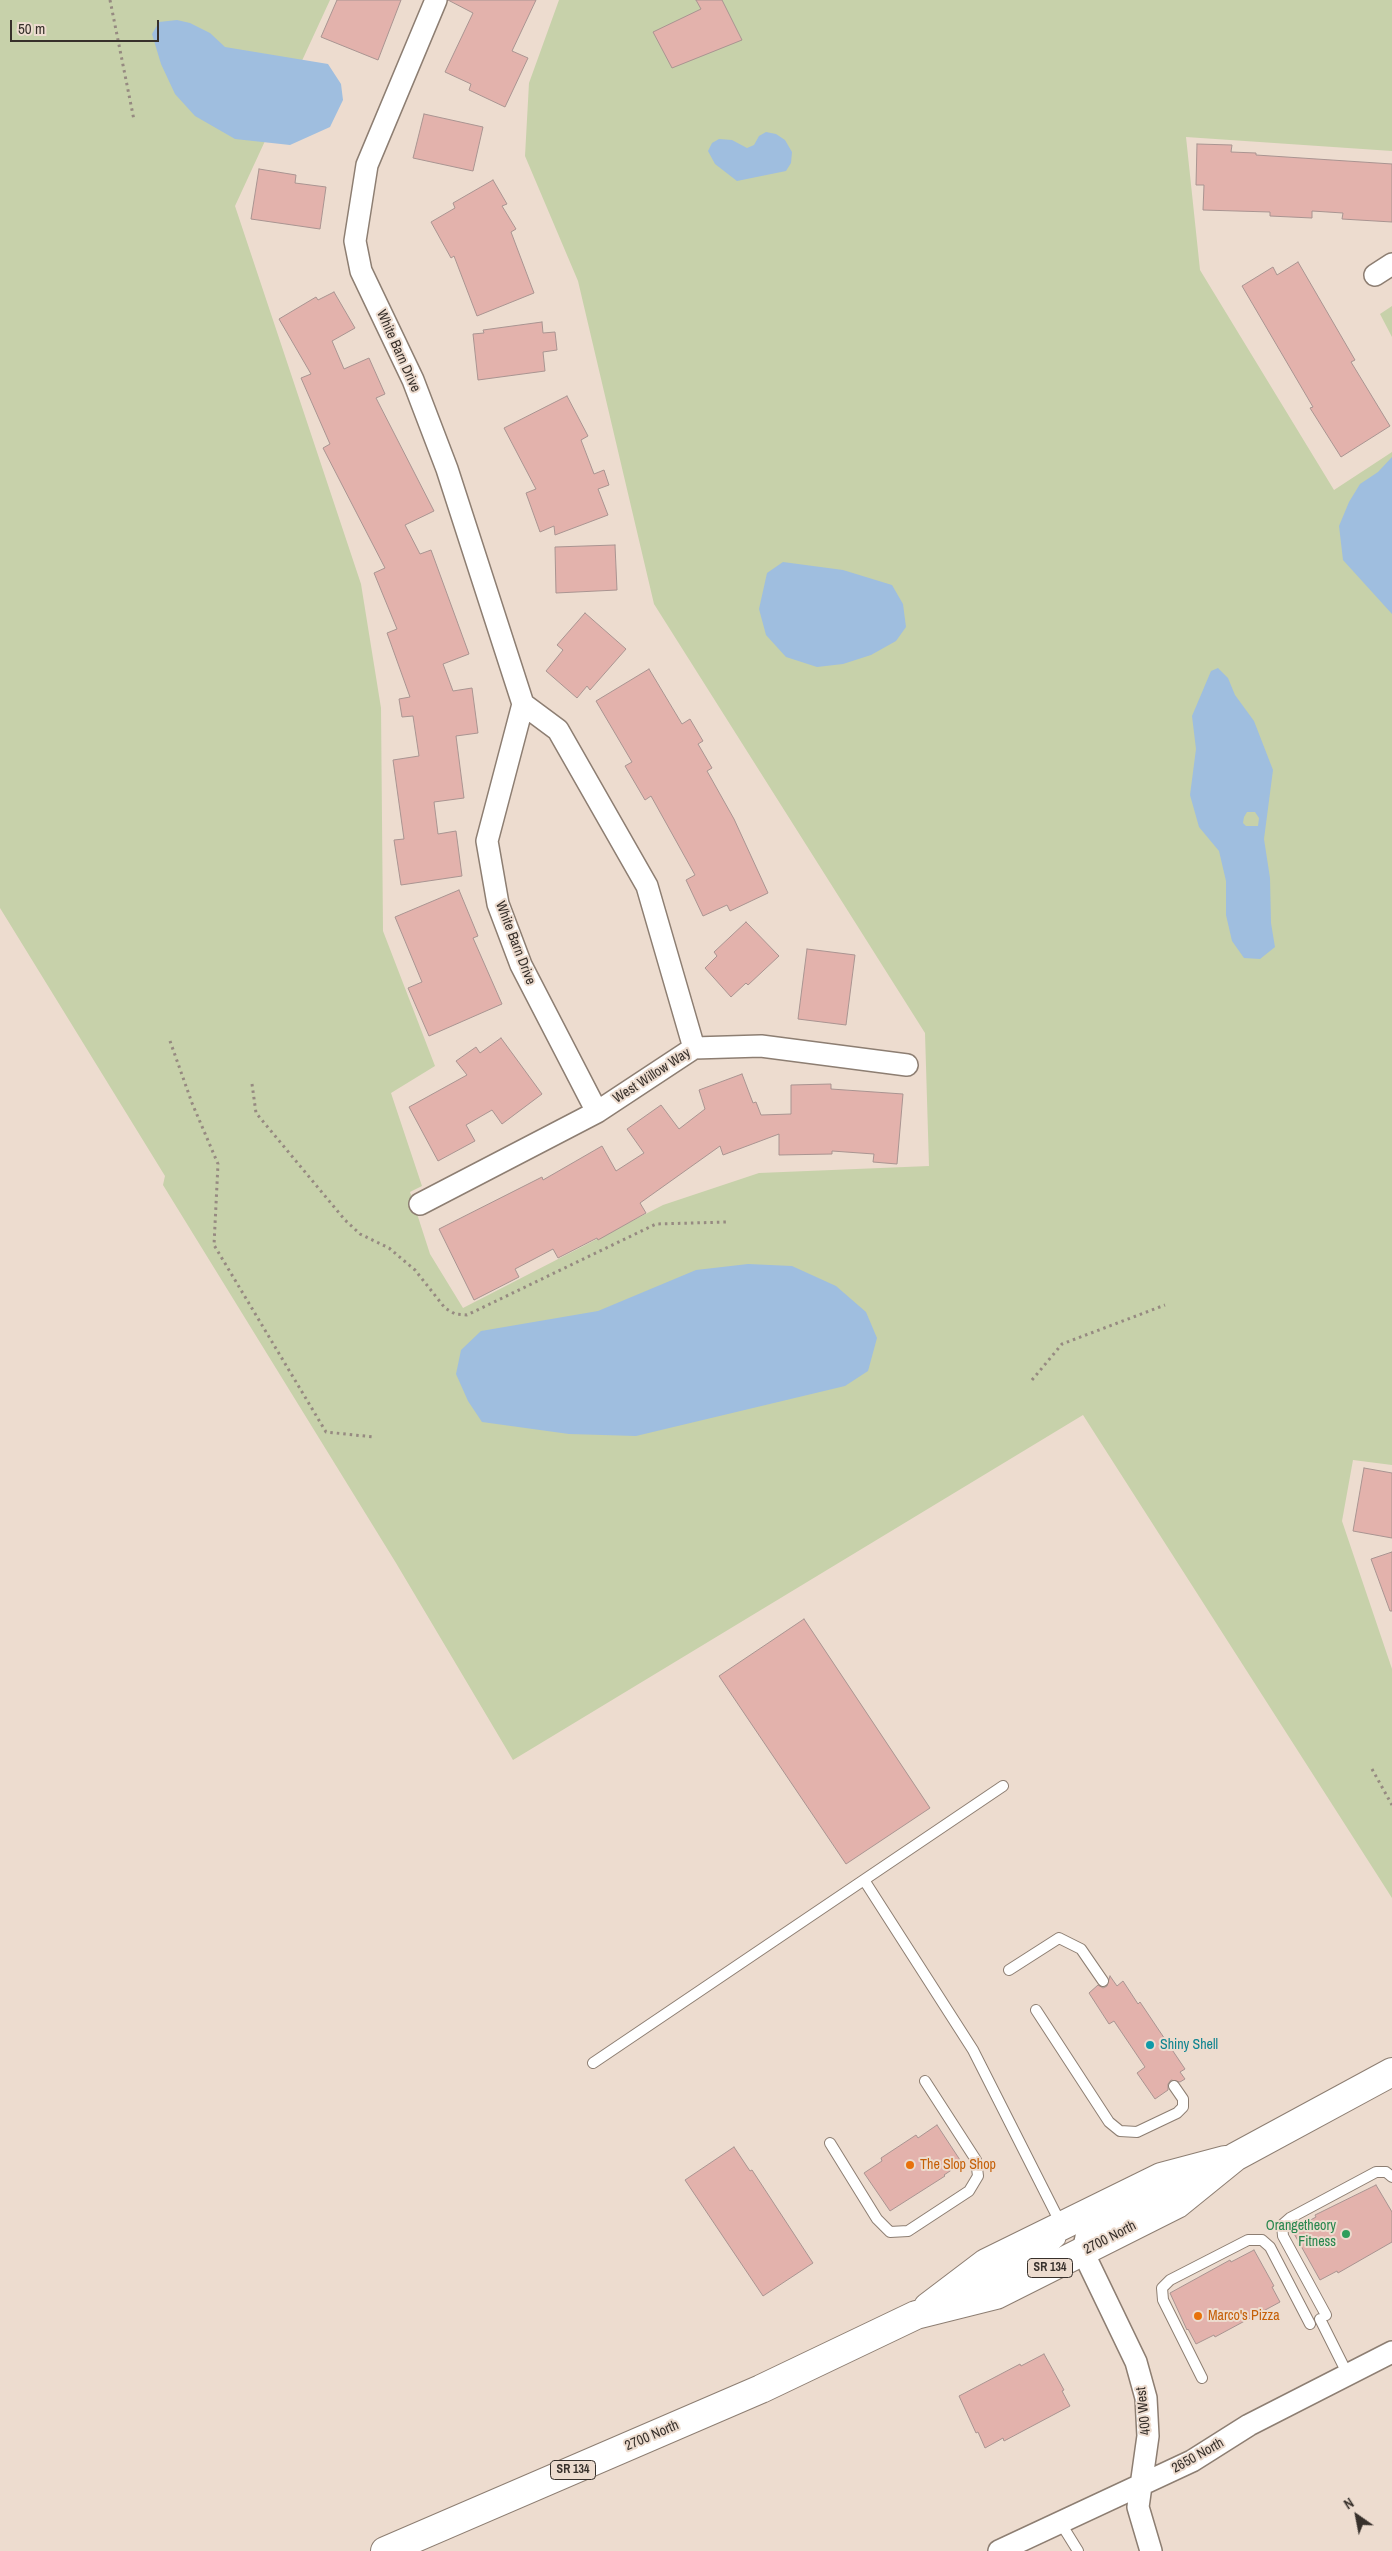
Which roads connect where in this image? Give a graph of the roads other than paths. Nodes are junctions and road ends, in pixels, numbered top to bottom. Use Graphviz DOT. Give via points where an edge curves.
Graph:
graph roads {
  1 [pos="436,0"];
  2 [pos="523,704"];
  3 [pos="694,1048"];
  4 [pos="907,1065"];
  5 [pos="597,1112"];
  6 [pos="420,1204"];
  7 [pos="1004,1786"];
  8 [pos="864,1880"];
  9 [pos="1010,1970"];
  10 [pos="1104,1981"];
  11 [pos="1036,2010"];
  12 [pos="592,2063"];
  13 [pos="1392,2072"];
  14 [pos="925,2081"];
  15 [pos="1174,2086"];
  16 [pos="830,2143"];
  17 [pos="1235,2157"];
  18 [pos="1392,2177"];
  19 [pos="1062,2226"];
  20 [pos="1083,2252"];
  21 [pos="916,2315"];
  22 [pos="1310,2324"];
  23 [pos="1392,2352"];
  24 [pos="1348,2375"];
  25 [pos="1202,2378"];
  26 [pos="1142,2484"];
  27 [pos="1060,2522"];
  28 [pos="386,2551"];
  29 [pos="999,2551"];
  30 [pos="1078,2551"];
  31 [pos="1151,2551"];
  1 -- 2 [label="street, White Barn Drive" via="367,165 355,241 361,271 412,380 447,469"];
  2 -- 3 [label="street" via="558,730 646,886"];
  2 -- 5 [label="street, White Barn Drive" via="487,841 498,904 521,965"];
  3 -- 4 [label="street, West Willow Way" via="760,1046"];
  3 -- 5 [label="street, West Willow Way"];
  5 -- 6 [label="street, West Willow Way"];
  7 -- 8 [label="lane"];
  8 -- 12 [label="lane"];
  8 -- 19 [label="lane" via="973,2050"];
  9 -- 10 [label="lane" via="1059,1938 1081,1949"];
  11 -- 15 [label="lane" via="1109,2122 1120,2130 1137,2132 1176,2113 1182,2107 1183,2099"];
  13 -- 17 [label="main road, 2700 North / SR 134"];
  14 -- 16 [label="lane" via="976,2160 978,2176 962,2196 908,2231 890,2232 876,2219"];
  17 -- 19 [label="main road, 2700 North / SR 134" via="1161,2177"];
  17 -- 20 [label="main road, 2700 North / SR 134" via="1177,2204"];
  18 -- 24 [label="lane" via="1386,2172 1376,2172 1282,2225 1283,2236"];
  19 -- 21 [label="main road, 2700 North / SR 134" via="986,2263"];
  20 -- 21 [label="main road, 2700 North / SR 134" via="996,2295"];
  20 -- 26 [label="street, 400 West" via="1136,2362 1146,2398 1148,2436"];
  21 -- 28 [label="main road, 2700 North / SR 134" via="761,2388"];
  22 -- 25 [label="lane" via="1270,2247 1262,2240 1248,2240 1170,2280 1162,2288 1163,2300"];
  23 -- 24 [label="street, 2650 North"];
  24 -- 26 [label="street, 2650 North" via="1249,2426 1192,2461"];
  26 -- 27 [label="street, 2650 North"];
  26 -- 31 [label="street, 400 West" via="1138,2507"];
  27 -- 29 [label="street, 2650 North"];
  27 -- 30 [label="lane"];
}
